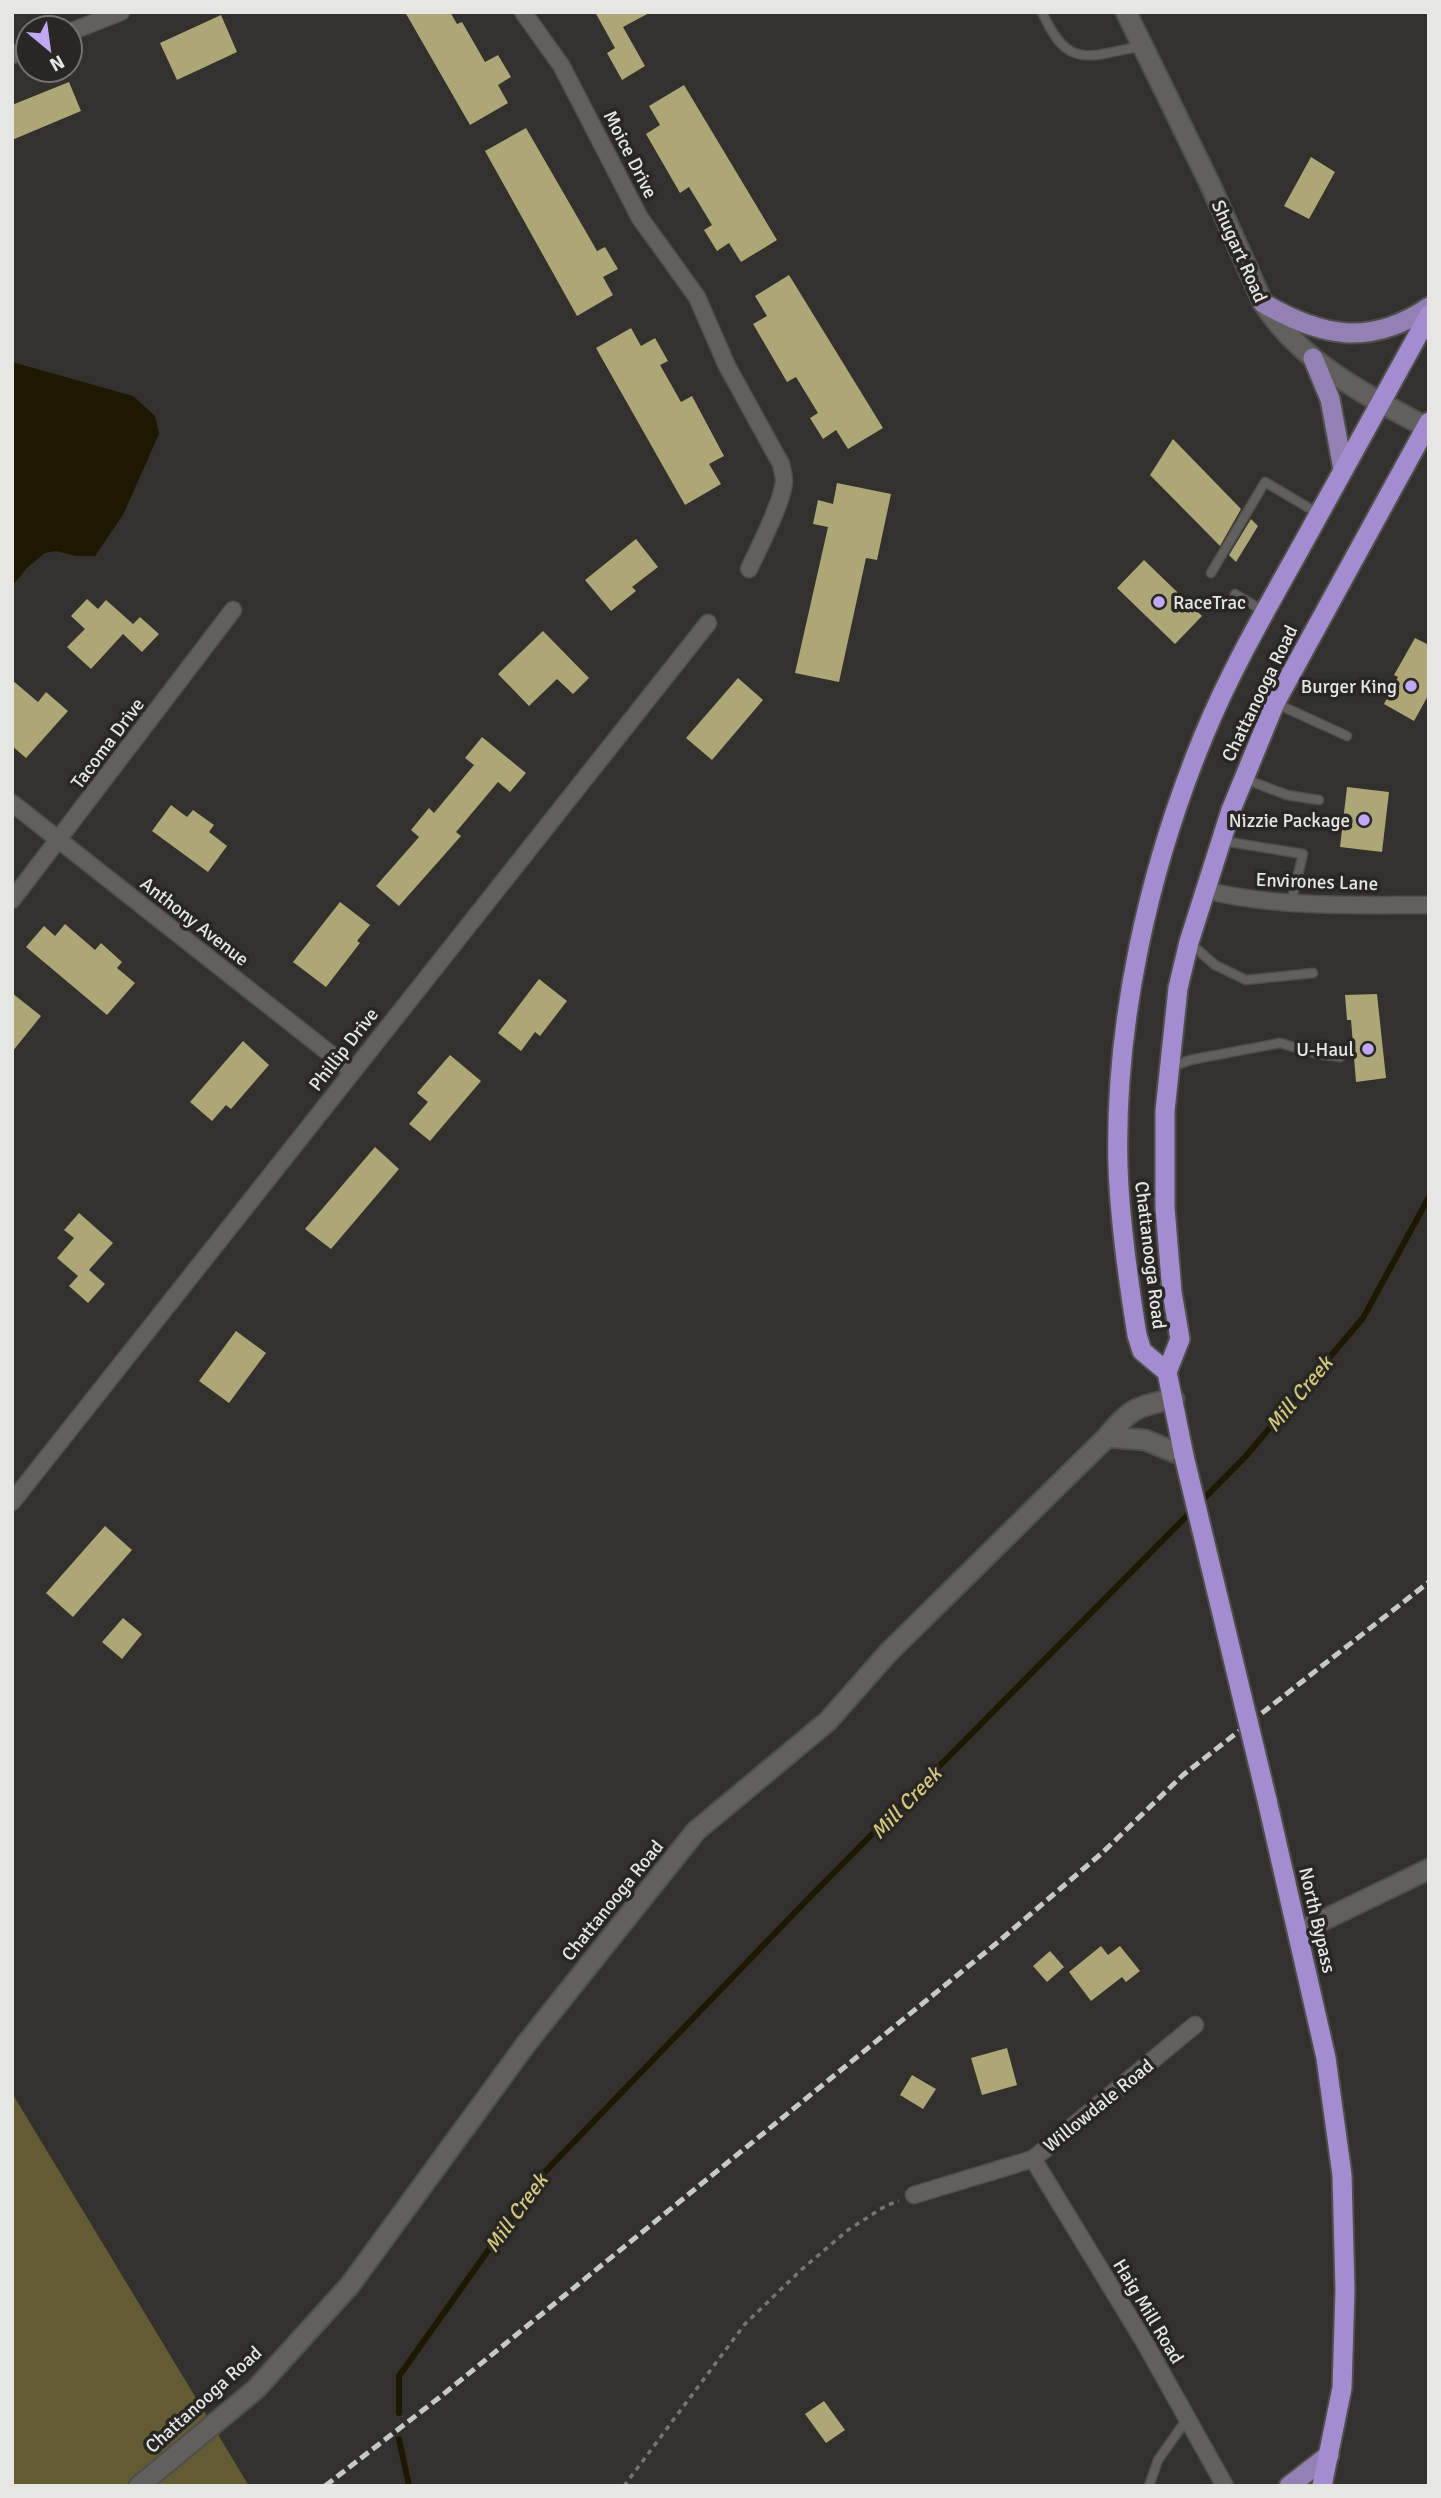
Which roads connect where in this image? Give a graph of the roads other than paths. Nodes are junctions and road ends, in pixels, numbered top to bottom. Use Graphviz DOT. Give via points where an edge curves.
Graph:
graph roads {
  1 [pos="121,12"];
  2 [pos="523,12"];
  3 [pos="1042,12"];
  4 [pos="1125,12"];
  5 [pos="84,27"];
  6 [pos="1142,46"];
  7 [pos="1263,303"];
  8 [pos="1429,307"];
  9 [pos="1429,315"];
  10 [pos="1313,358"];
  11 [pos="1380,404"];
  12 [pos="1428,426"];
  13 [pos="1343,470"];
  14 [pos="1319,514"];
  15 [pos="748,569"];
  16 [pos="1211,572"];
  17 [pos="1234,594"];
  18 [pos="233,610"];
  19 [pos="1265,612"];
  20 [pos="708,623"];
  21 [pos="1275,703"];
  22 [pos="1347,736"];
  23 [pos="1242,778"];
  24 [pos="1319,800"];
  25 [pos="12,803"];
  26 [pos="59,840"];
  27 [pos="1220,840"];
  28 [pos="1204,890"];
  29 [pos="12,900"];
  30 [pos="1291,904"];
  31 [pos="1429,905"];
  32 [pos="1189,942"];
  33 [pos="1313,973"];
  34 [pos="1340,1057"];
  35 [pos="1168,1068"];
  36 [pos="352,1071"];
  37 [pos="1167,1372"];
  38 [pos="1174,1399"];
  39 [pos="1107,1437"];
  40 [pos="1184,1456"];
  41 [pos="12,1502"];
  42 [pos="1429,1869"];
  43 [pos="1299,1932"];
  44 [pos="1195,2025"];
  45 [pos="1033,2159"];
  46 [pos="914,2195"];
  47 [pos="1187,2419"];
  48 [pos="1329,2455"];
  49 [pos="139,2486"];
  50 [pos="1149,2486"];
  51 [pos="1225,2486"];
  52 [pos="1289,2486"];
  53 [pos="1322,2486"];
  1 -- 5 [label="street"];
  2 -- 15 [label="street, Moice Drive" via="561,65 640,218 696,297 727,366 775,449 784,480"];
  3 -- 6 [label="lane" via="1058,41 1076,55"];
  4 -- 6 [label="street, Shugart Road"];
  6 -- 7 [label="street, Shugart Road"];
  7 -- 8 [label="main road" via="1300,323 1339,334 1373,331"];
  7 -- 10 [label="street, Shugart Road" via="1286,334"];
  9 -- 11 [label="highway, Chattanooga Road"];
  10 -- 11 [label="street, Shugart Road"];
  10 -- 13 [label="main road" via="1332,408"];
  11 -- 12 [label="street, Shugart Road"];
  11 -- 13 [label="highway, Chattanooga Road"];
  12 -- 21 [label="highway, Chattanooga Road"];
  13 -- 14 [label="highway, Chattanooga Road"];
  14 -- 16 [label="lane" via="1265,482"];
  14 -- 19 [label="highway, Chattanooga Road"];
  17 -- 19 [label="lane"];
  18 -- 26 [label="street, Tacoma Drive"];
  19 -- 37 [label="highway, Chattanooga Road" via="1220,698 1178,802 1145,920 1127,1018 1118,1129 1122,1230 1142,1351"];
  20 -- 36 [label="street, Phillip Drive"];
  21 -- 22 [label="lane"];
  21 -- 23 [label="highway, Chattanooga Road"];
  23 -- 24 [label="lane" via="1287,795"];
  23 -- 27 [label="highway, Chattanooga Road"];
  25 -- 26 [label="street, Anthony Avenue"];
  26 -- 29 [label="street, Tacoma Drive"];
  26 -- 36 [label="street, Anthony Avenue"];
  27 -- 28 [label="highway, Chattanooga Road"];
  27 -- 30 [label="lane" via="1303,855"];
  28 -- 30 [label="street, Environes Lane"];
  28 -- 32 [label="highway, Chattanooga Road"];
  30 -- 31 [label="street, Environes Lane"];
  32 -- 33 [label="lane" via="1214,965 1245,979"];
  32 -- 35 [label="highway, Chattanooga Road"];
  34 -- 35 [label="lane" via="1280,1043"];
  35 -- 37 [label="highway, Chattanooga Road" via="1165,1208 1180,1339"];
  36 -- 41 [label="street, Phillip Drive"];
  37 -- 38 [label="highway, North Bypass"];
  38 -- 39 [label="street, Chattanooga Road" via="1138,1406"];
  38 -- 40 [label="highway, North Bypass"];
  39 -- 40 [label="street" via="1145,1440"];
  39 -- 49 [label="street, Chattanooga Road" via="888,1653 828,1721 696,1831 526,2044 350,2285 256,2389"];
  40 -- 43 [label="highway, North Bypass, bridge"];
  42 -- 43 [label="street"];
  43 -- 48 [label="highway, North Bypass" via="1326,2058 1342,2175 1342,2388"];
  44 -- 45 [label="street, Willowdale Road"];
  45 -- 46 [label="street, Willowdale Road"];
  45 -- 47 [label="street, Haig Mill Road"];
  47 -- 50 [label="lane" via="1158,2460"];
  47 -- 51 [label="street, Haig Mill Road"];
  48 -- 52 [label="main road"];
  48 -- 53 [label="highway, North Bypass"];
}
